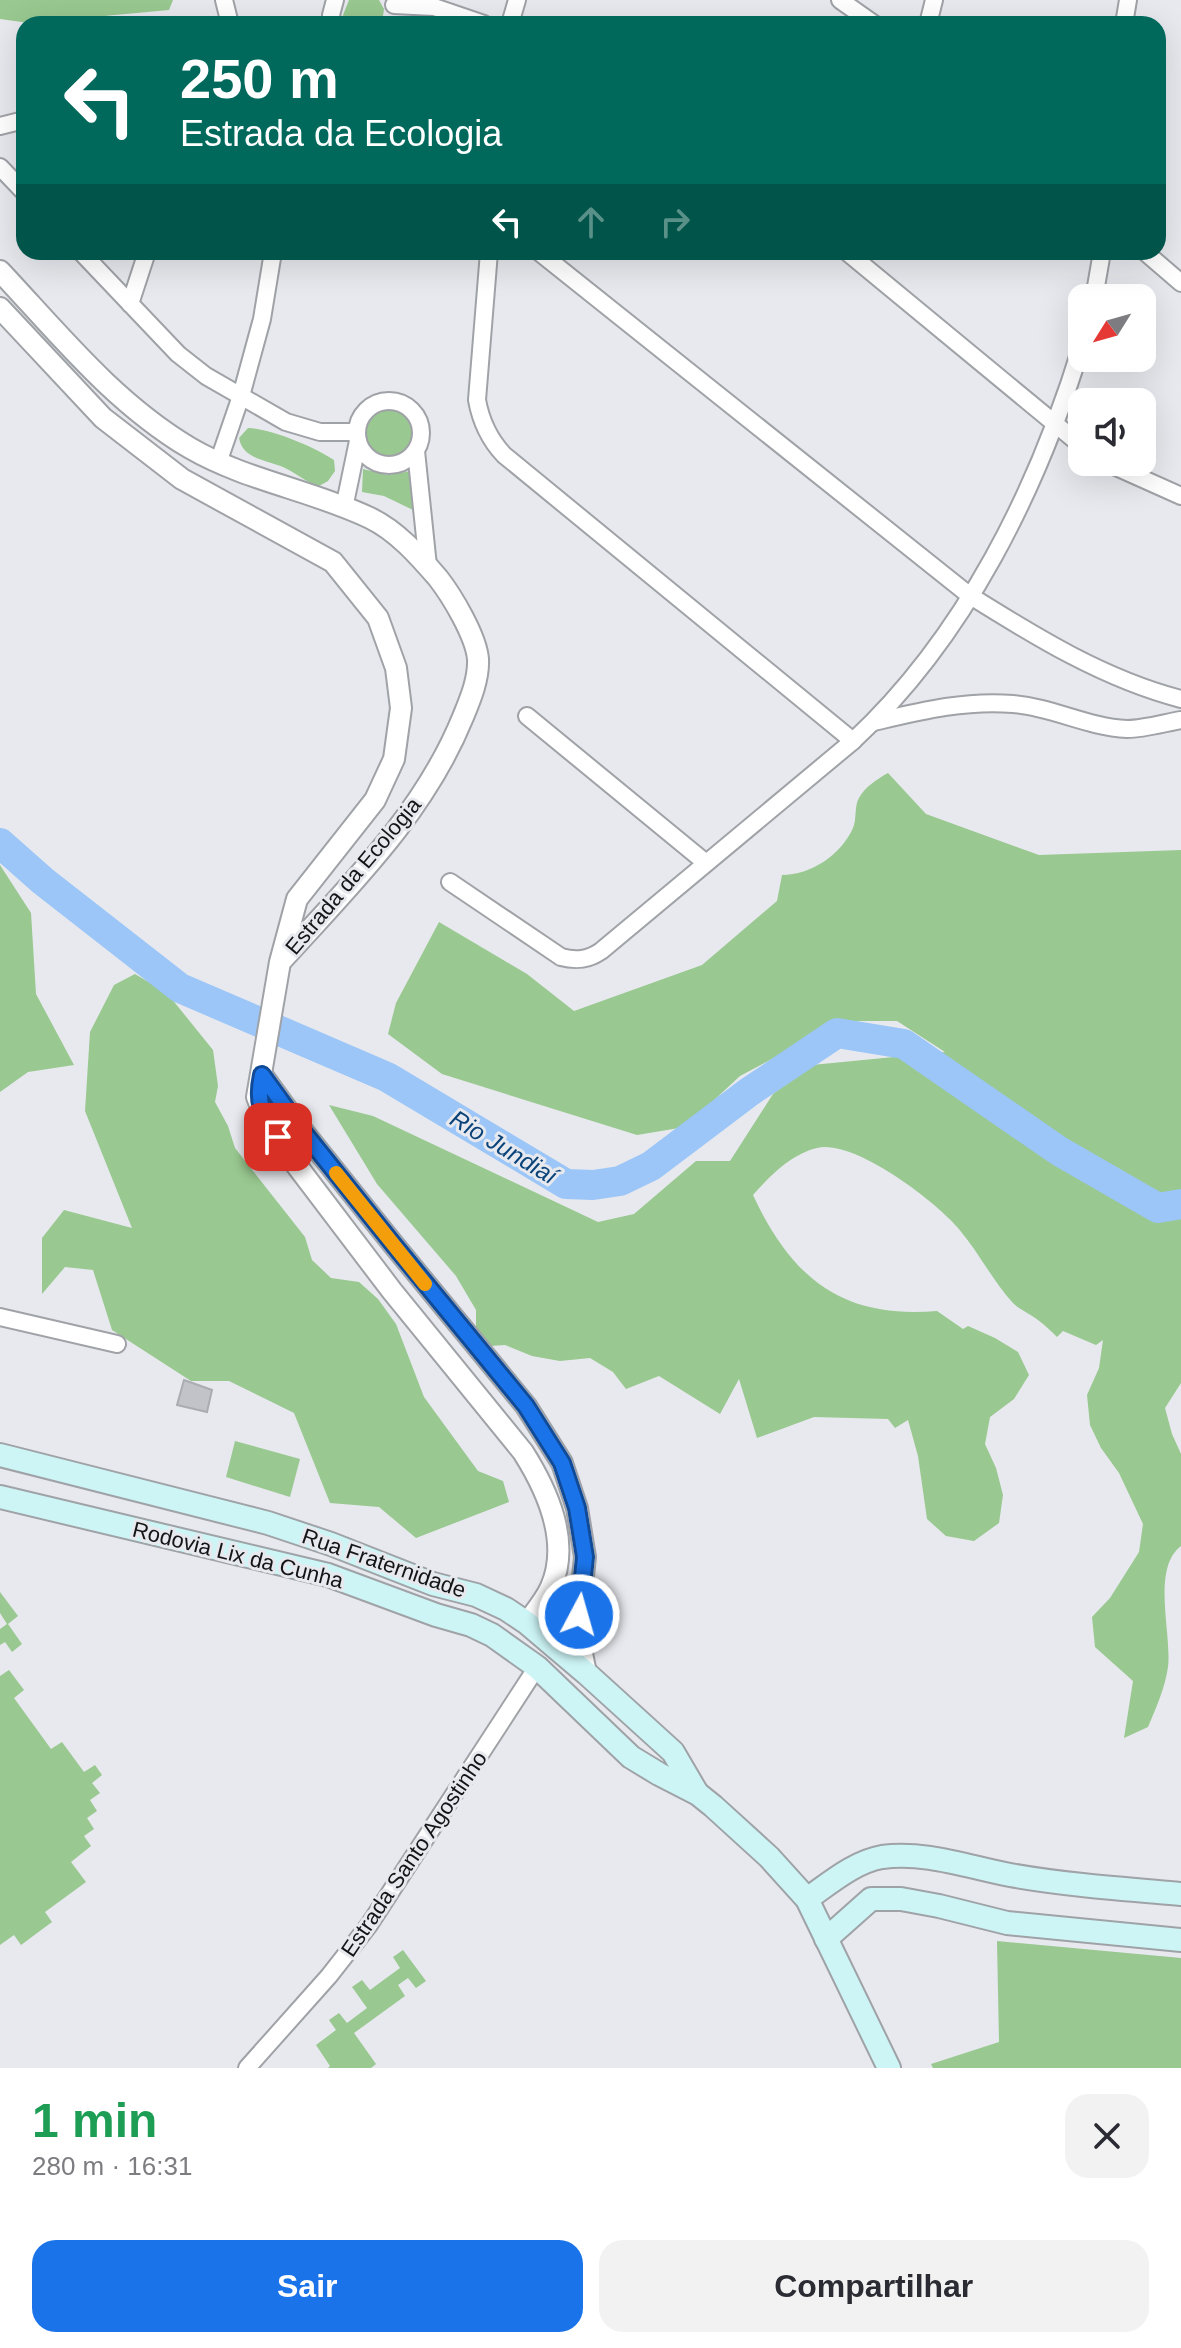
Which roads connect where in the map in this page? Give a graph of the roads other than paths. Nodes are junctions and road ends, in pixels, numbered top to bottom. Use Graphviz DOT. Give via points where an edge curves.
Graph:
graph roads {
  1 [pos="840,0"];
  2 [pos="393,3"];
  3 [pos="460,16"];
  4 [pos="863,16"];
  5 [pos="0,167"];
  6 [pos="16,184"];
  7 [pos="89,260"];
  8 [pos="144,260"];
  9 [pos="272,260"];
  10 [pos="488,260"];
  11 [pos="549,260"];
  12 [pos="857,260"];
  13 [pos="1101,260"];
  14 [pos="1154,260"];
  15 [pos="0,271"];
  16 [pos="1181,283"];
  17 [pos="1096,284"];
  18 [pos="130,304"];
  19 [pos="0,308"];
  20 [pos="1073,372"];
  21 [pos="241,396"];
  22 [pos="1055,424"];
  23 [pos="1068,435"];
  24 [pos="357,437"];
  25 [pos="416,451"];
  26 [pos="218,463"];
  27 [pos="1136,476"];
  28 [pos="1181,496"];
  29 [pos="344,508"];
  30 [pos="428,566"];
  31 [pos="969,595"];
  32 [pos="1181,699"];
  33 [pos="527,716"];
  34 [pos="1181,720"];
  35 [pos="873,723"];
  36 [pos="853,741"];
  37 [pos="706,863"];
  38 [pos="450,882"];
  39 [pos="280,962"];
  40 [pos="262,1075"];
  41 [pos="0,1317"];
  42 [pos="117,1344"];
  43 [pos="0,1455"];
  44 [pos="0,1497"];
  45 [pos="527,1623"];
  46 [pos="537,1667"];
  47 [pos="586,1673"];
  48 [pos="698,1794"];
  49 [pos="1181,1894"];
  50 [pos="807,1899"];
  51 [pos="826,1939"];
  52 [pos="1181,1940"];
  53 [pos="247,2068"];
  54 [pos="889,2068"];
  1 -- 4 [label="street"];
  2 -- 3 [label="street"];
  5 -- 6 [label="street"];
  7 -- 18 [label="street"];
  8 -- 18 [label="street"];
  9 -- 21 [label="street"];
  10 -- 36 [label="street" via="477,400 497,447"];
  11 -- 31 [label="street"];
  12 -- 22 [label="street"];
  13 -- 17 [label="street"];
  14 -- 16 [label="street"];
  15 -- 26 [label="street, Estrada da Ecologia" via="123,400"];
  18 -- 21 [label="street" via="193,366"];
  19 -- 39 [label="street, Estrada da Ecologia" via="103,418 182,479 333,562 378,618 396,668 401,708 394,759 375,800 297,899"];
  20 -- 22 [label="street"];
  21 -- 24 [label="street" via="303,428"];
  21 -- 26 [label="street"];
  22 -- 23 [label="street"];
  22 -- 31 [label="street" via="1017,512"];
  24 -- 25 [label="street" via="367,457 384,465 402,463"];
  24 -- 25 [label="street" via="362,415 376,403 394,401 411,409 420,424"];
  24 -- 29 [label="street"];
  25 -- 30 [label="street"];
  26 -- 29 [label="street, Estrada da Ecologia"];
  27 -- 28 [label="street"];
  29 -- 30 [label="street, Estrada da Ecologia" via="393,533"];
  30 -- 39 [label="street, Estrada da Ecologia" via="456,603 478,658 473,693 416,804"];
  31 -- 32 [label="street" via="1074,657"];
  31 -- 35 [label="street" via="931,655"];
  33 -- 37 [label="street"];
  34 -- 35 [label="street" via="1129,729 1028,706 981,703"];
  35 -- 36 [label="street"];
  36 -- 37 [label="street"];
  37 -- 38 [label="street" via="601,951 580,960 552,952"];
  39 -- 40 [label="street"];
  40 -- 45 [label="street" via="257,1097 291,1158 541,1479 556,1523 557,1559 551,1587"];
  40 -- 47 [label="street" via="526,1406 562,1463 585,1557 579,1615"];
  41 -- 42 [label="street"];
  43 -- 45 [label="main road, Rua Fraternidade" via="268,1523 476,1595"];
  44 -- 46 [label="main road, Rodovia Lix da Cunha" via="328,1575 471,1625"];
  45 -- 46 [label="main road"];
  45 -- 47 [label="main road, Rua Fraternidade"];
  46 -- 47 [label="main road"];
  46 -- 48 [label="main road, Rodovia Lix da Cunha" via="631,1757"];
  46 -- 53 [label="street, Estrada Santo Agostinho" via="369,1925"];
  47 -- 48 [label="main road, Rua Fraternidade" via="673,1752"];
  48 -- 50 [label="main road, Rodovia Lix da Cunha"];
  49 -- 50 [label="main road" via="900,1856 861,1864"];
  50 -- 51 [label="main road, Rodovia Lix da Cunha"];
  51 -- 52 [label="main road" via="871,1899 886,1899 1007,1923"];
  51 -- 54 [label="main road, Rodovia Lix da Cunha"];
}
